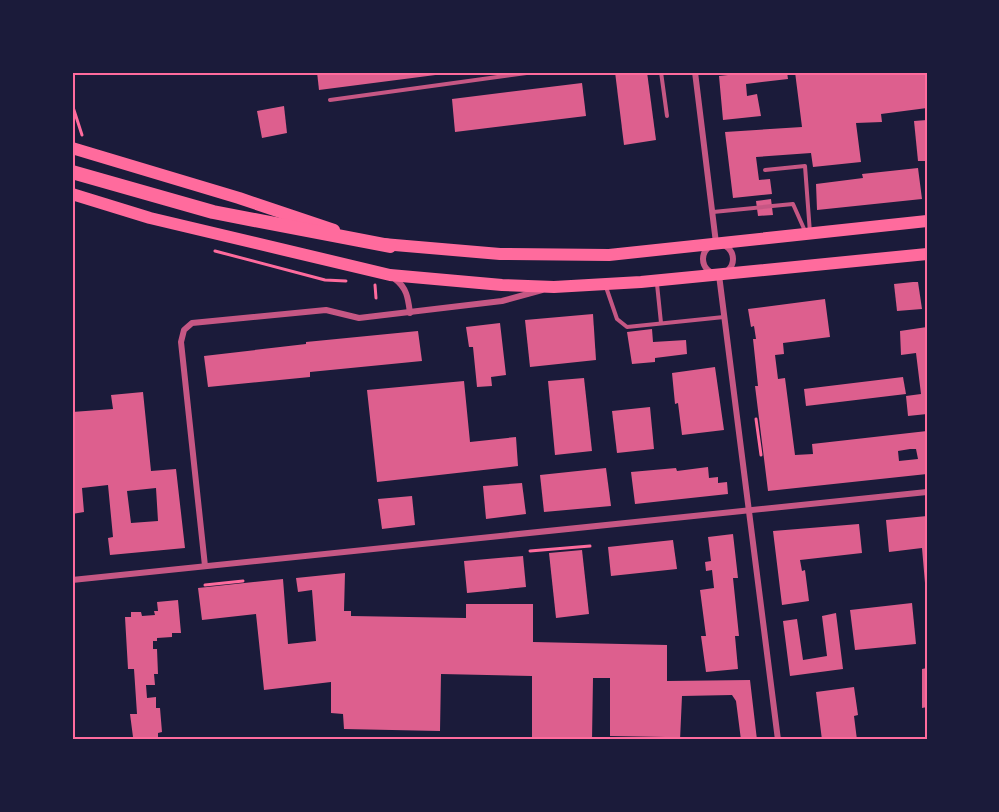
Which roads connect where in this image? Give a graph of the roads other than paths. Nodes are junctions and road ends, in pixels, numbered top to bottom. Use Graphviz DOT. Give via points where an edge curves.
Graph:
graph roads {
  1 [pos="534,72"];
  2 [pos="661,72"];
  3 [pos="695,72"];
  4 [pos="701,72"];
  5 [pos="330,100"];
  6 [pos="667,116"];
  7 [pos="72,148"];
  8 [pos="765,170"];
  9 [pos="72,172"];
  10 [pos="72,194"];
  11 [pos="712,213"];
  12 [pos="927,221"];
  13 [pos="808,234"];
  14 [pos="716,244"];
  15 [pos="390,246"];
  16 [pos="927,255"];
  17 [pos="390,275"];
  18 [pos="719,275"];
  19 [pos="656,280"];
  20 [pos="604,284"];
  21 [pos="554,287"];
  22 [pos="410,313"];
  23 [pos="724,317"];
  24 [pos="661,323"];
  25 [pos="927,492"];
  26 [pos="749,510"];
  27 [pos="205,566"];
  28 [pos="72,580"];
  29 [pos="778,740"];
  1 -- 5 [label="lane"];
  2 -- 6 [label="lane"];
  3 -- 4 [label="lane"];
  3 -- 11 [label="street"];
  7 -- 15 [label="main road"];
  8 -- 13 [label="lane" via="805,166"];
  9 -- 15 [label="highway" via="213,212"];
  10 -- 17 [label="main road" via="150,218"];
  11 -- 13 [label="lane" via="792,204"];
  11 -- 14 [label="street"];
  12 -- 13 [label="main road"];
  13 -- 14 [label="main road"];
  14 -- 15 [label="main road" via="609,255 500,254"];
  14 -- 18 [label="street" via="705,251 703,261 708,271"];
  14 -- 18 [label="street" via="729,249 734,259 730,269"];
  16 -- 18 [label="main road"];
  17 -- 21 [label="main road"];
  17 -- 22 [label="street" via="404,285"];
  18 -- 19 [label="main road"];
  18 -- 23 [label="street"];
  19 -- 20 [label="main road"];
  19 -- 24 [label="lane"];
  20 -- 21 [label="main road"];
  20 -- 24 [label="lane" via="617,319 627,327"];
  21 -- 22 [label="street" via="502,301"];
  22 -- 27 [label="street" via="359,318 326,310 192,323 184,330 182,342"];
  23 -- 24 [label="lane"];
  23 -- 26 [label="street"];
  25 -- 26 [label="street"];
  26 -- 27 [label="street"];
  26 -- 29 [label="street"];
  27 -- 28 [label="street"];
}
